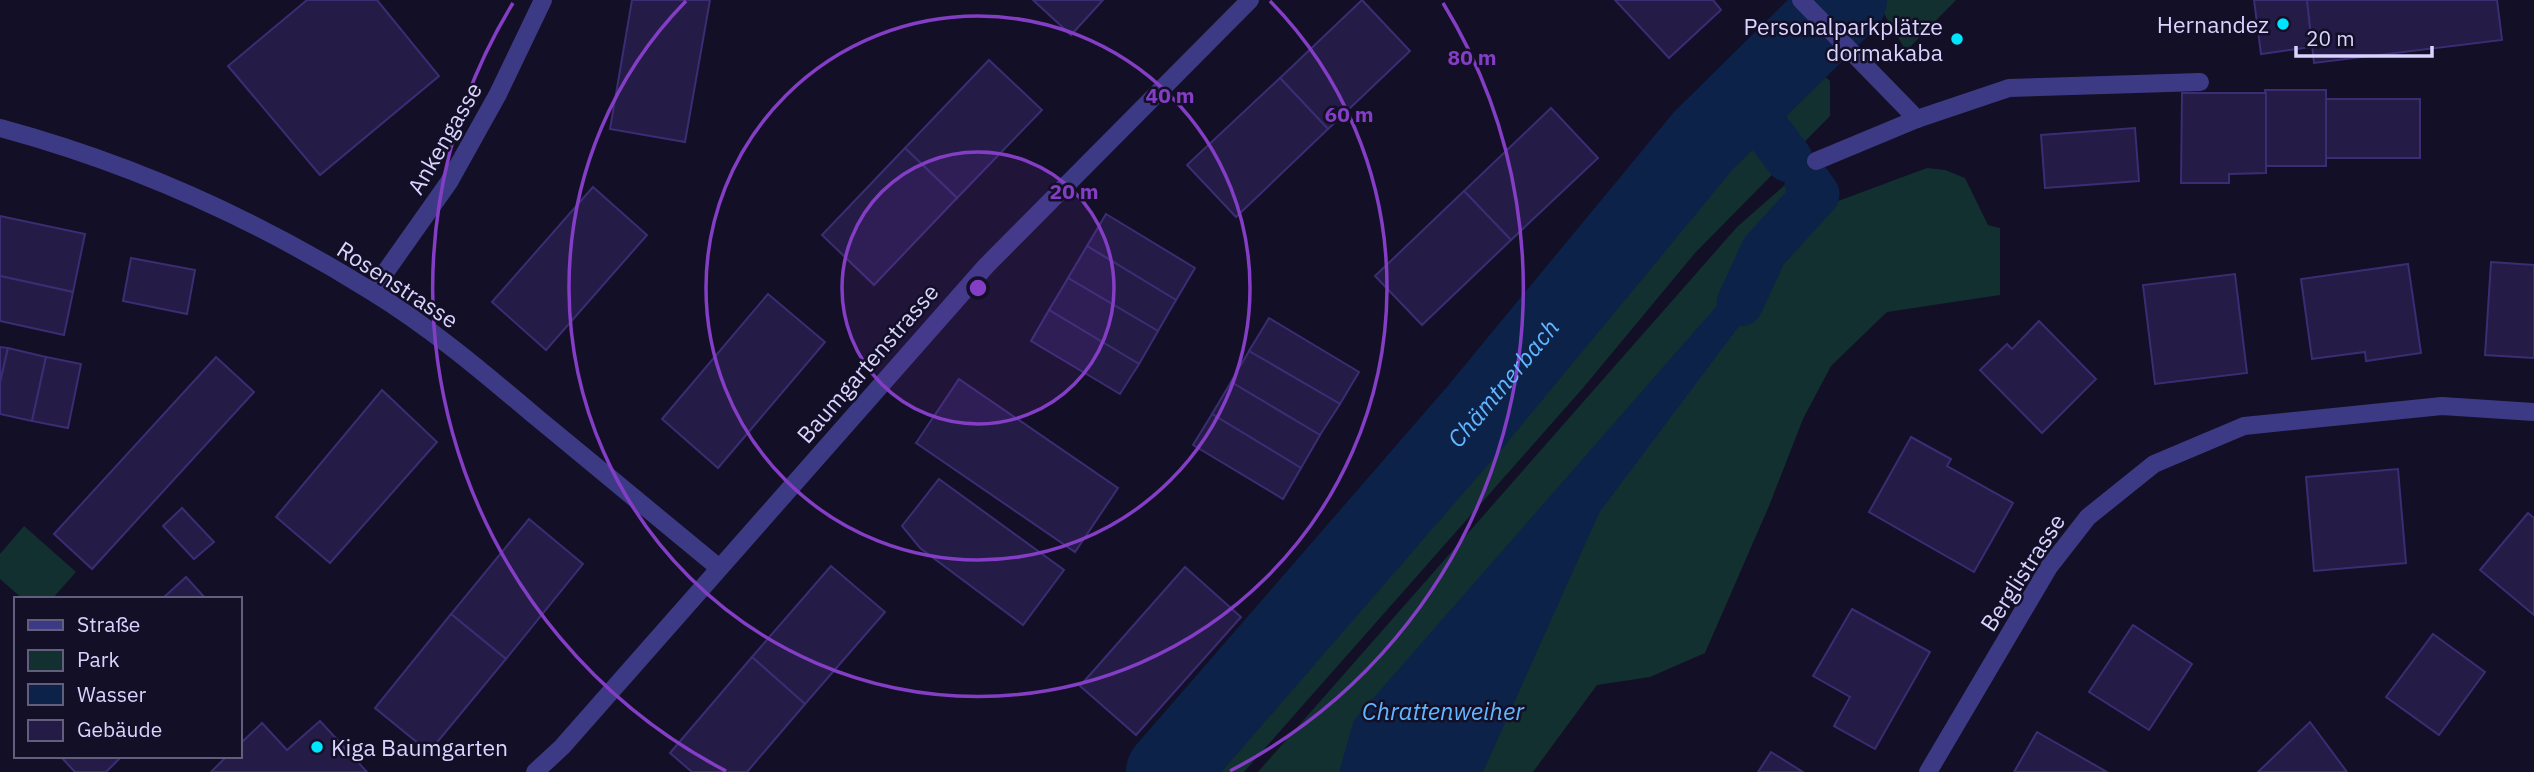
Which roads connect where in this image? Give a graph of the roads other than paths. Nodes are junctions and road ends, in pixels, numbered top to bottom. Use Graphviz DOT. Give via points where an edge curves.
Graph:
graph roads {
  1 [pos="543,0"];
  2 [pos="1250,0"];
  3 [pos="1801,0"];
  4 [pos="2200,82"];
  5 [pos="1917,119"];
  6 [pos="0,128"];
  7 [pos="1816,161"];
  8 [pos="372,291"];
  9 [pos="2534,412"];
  10 [pos="718,567"];
  11 [pos="535,772"];
  12 [pos="1928,772"];
  1 -- 8 [label="street, Ankengasse" via="449,182"];
  2 -- 10 [label="street, Baumgartenstrasse" via="986,266"];
  3 -- 5 [label="street"];
  4 -- 5 [label="street" via="2009,88"];
  5 -- 7 [label="street"];
  6 -- 8 [label="street, Rosenstrasse" via="144,176 259,227"];
  8 -- 10 [label="street, Rosenstrasse" via="468,360"];
  9 -- 12 [label="street, Berglistrasse" via="2442,406 2244,426 2154,464 2088,517 2049,567"];
  10 -- 11 [label="street, Baumgartenstrasse"];
}
